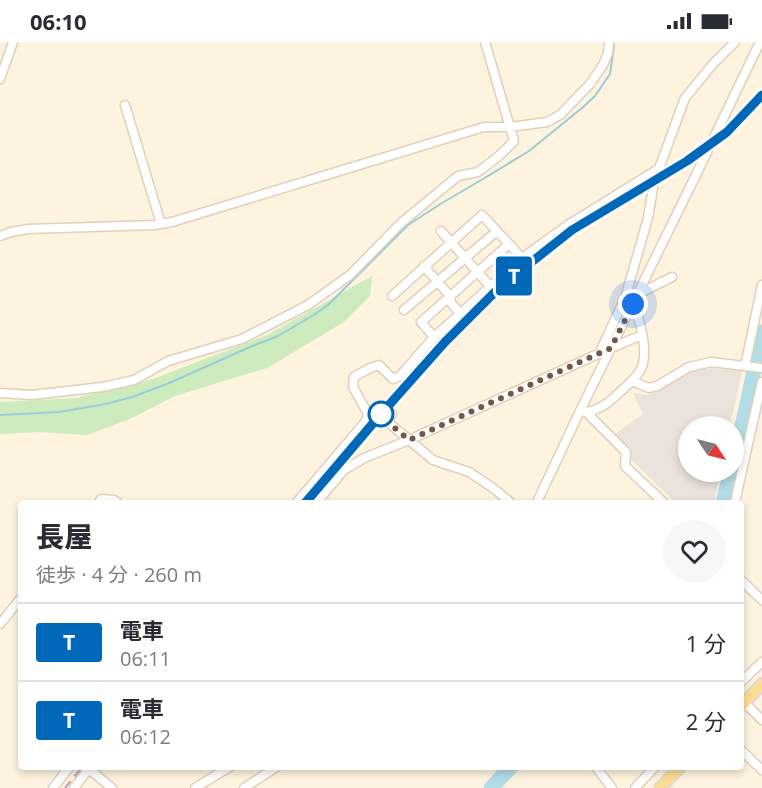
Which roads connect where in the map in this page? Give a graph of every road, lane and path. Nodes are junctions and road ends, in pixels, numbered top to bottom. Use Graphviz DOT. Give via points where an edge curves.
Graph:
graph roads {
  1 [pos="13,42"];
  2 [pos="485,42"];
  3 [pos="609,42"];
  4 [pos="735,42"];
  5 [pos="760,42"];
  6 [pos="0,79"];
  7 [pos="126,105"];
  8 [pos="510,127"];
  9 [pos="660,168"];
  10 [pos="161,224"];
  11 [pos="441,231"];
  12 [pos="497,231"];
  13 [pos="0,236"];
  14 [pos="451,242"];
  15 [pos="509,244"];
  16 [pos="465,258"];
  17 [pos="522,258"];
  18 [pos="424,266"];
  19 [pos="477,272"];
  20 [pos="672,277"];
  21 [pos="437,281"];
  22 [pos="762,285"];
  23 [pos="490,286"];
  24 [pos="638,294"];
  25 [pos="392,296"];
  26 [pos="450,296"];
  27 [pos="633,304"];
  28 [pos="404,310"];
  29 [pos="460,313"];
  30 [pos="642,336"];
  31 [pos="434,337"];
  32 [pos="611,348"];
  33 [pos="599,354"];
  34 [pos="746,366"];
  35 [pos="762,368"];
  36 [pos="632,381"];
  37 [pos="762,382"];
  38 [pos="0,393"];
  39 [pos="583,412"];
  40 [pos="392,414"];
  41 [pos="409,440"];
  42 [pos="299,500"];
  43 [pos="319,500"];
  44 [pos="508,500"];
  45 [pos="538,500"];
  46 [pos="661,500"];
  47 [pos="735,500"];
  48 [pos="744,583"];
  49 [pos="762,600"];
  50 [pos="18,602"];
  51 [pos="0,624"];
  52 [pos="762,662"];
  53 [pos="744,679"];
  54 [pos="762,684"];
  55 [pos="744,703"];
  56 [pos="744,705"];
  57 [pos="762,720"];
  58 [pos="744,753"];
  59 [pos="67,770"];
  60 [pos="88,770"];
  61 [pos="92,770"];
  62 [pos="224,770"];
  63 [pos="272,770"];
  64 [pos="598,770"];
  65 [pos="653,770"];
  66 [pos="677,770"];
  67 [pos="762,770"];
  68 [pos="53,788"];
  69 [pos="74,788"];
  70 [pos="112,788"];
  71 [pos="195,788"];
  72 [pos="244,788"];
  73 [pos="612,788"];
  74 [pos="635,788"];
  75 [pos="660,788"];
  1 -- 6 [label="street"];
  2 -- 8 [label="street"];
  3 -- 8 [label="street" via="603,65 561,114 547,122"];
  4 -- 9 [label="street" via="685,98"];
  5 -- 24 [label="street, bridge"];
  7 -- 10 [label="street"];
  8 -- 10 [label="street" via="484,127"];
  8 -- 38 [label="street" via="514,141 500,155 478,172 458,176 401,223 350,275 308,305 242,339 168,361 134,380 32,395"];
  9 -- 17 [label="street"];
  9 -- 33 [label="street" via="625,298"];
  10 -- 13 [label="street" via="28,229"];
  11 -- 14 [label="street"];
  12 -- 14 [label="street" via="482,215"];
  12 -- 15 [label="street"];
  12 -- 16 [label="street"];
  14 -- 16 [label="street"];
  14 -- 18 [label="street"];
  15 -- 17 [label="street"];
  15 -- 19 [label="street"];
  16 -- 19 [label="street"];
  16 -- 21 [label="street"];
  17 -- 23 [label="street"];
  18 -- 21 [label="street"];
  18 -- 25 [label="street"];
  19 -- 23 [label="street"];
  19 -- 26 [label="street"];
  20 -- 24 [label="street"];
  21 -- 26 [label="street"];
  21 -- 28 [label="street"];
  22 -- 34 [label="street"];
  23 -- 29 [label="street"];
  24 -- 27 [label="street"];
  26 -- 29 [label="street"];
  26 -- 31 [label="street" via="421,321"];
  27 -- 30 [label="street"];
  27 -- 32 [label="street"];
  29 -- 31 [label="street"];
  30 -- 32 [label="street"];
  30 -- 36 [label="street" via="642,369"];
  31 -- 42 [label="street" via="400,376 393,379 379,365 354,377 353,387 368,414 366,421"];
  32 -- 33 [label="street"];
  32 -- 39 [label="street"];
  33 -- 41 [label="street"];
  34 -- 35 [label="street"];
  34 -- 36 [label="street" via="711,362 689,367 649,388"];
  36 -- 39 [label="street" via="600,408"];
  37 -- 47 [label="street"];
  39 -- 45 [label="street"];
  39 -- 46 [label="street" via="626,452 625,466"];
  40 -- 41 [label="street" via="390,424"];
  41 -- 43 [label="street" via="344,470"];
  41 -- 44 [label="street" via="433,460 469,472"];
  48 -- 49 [label="street"];
  50 -- 51 [label="street"];
  52 -- 53 [label="street"];
  54 -- 55 [label="main road"];
  56 -- 57 [label="street"];
  58 -- 67 [label="street"];
  59 -- 68 [label="street"];
  60 -- 69 [label="street"];
  61 -- 70 [label="street"];
  62 -- 71 [label="street"];
  63 -- 72 [label="street"];
  64 -- 73 [label="street"];
  65 -- 74 [label="street"];
  66 -- 75 [label="main road"];
}
